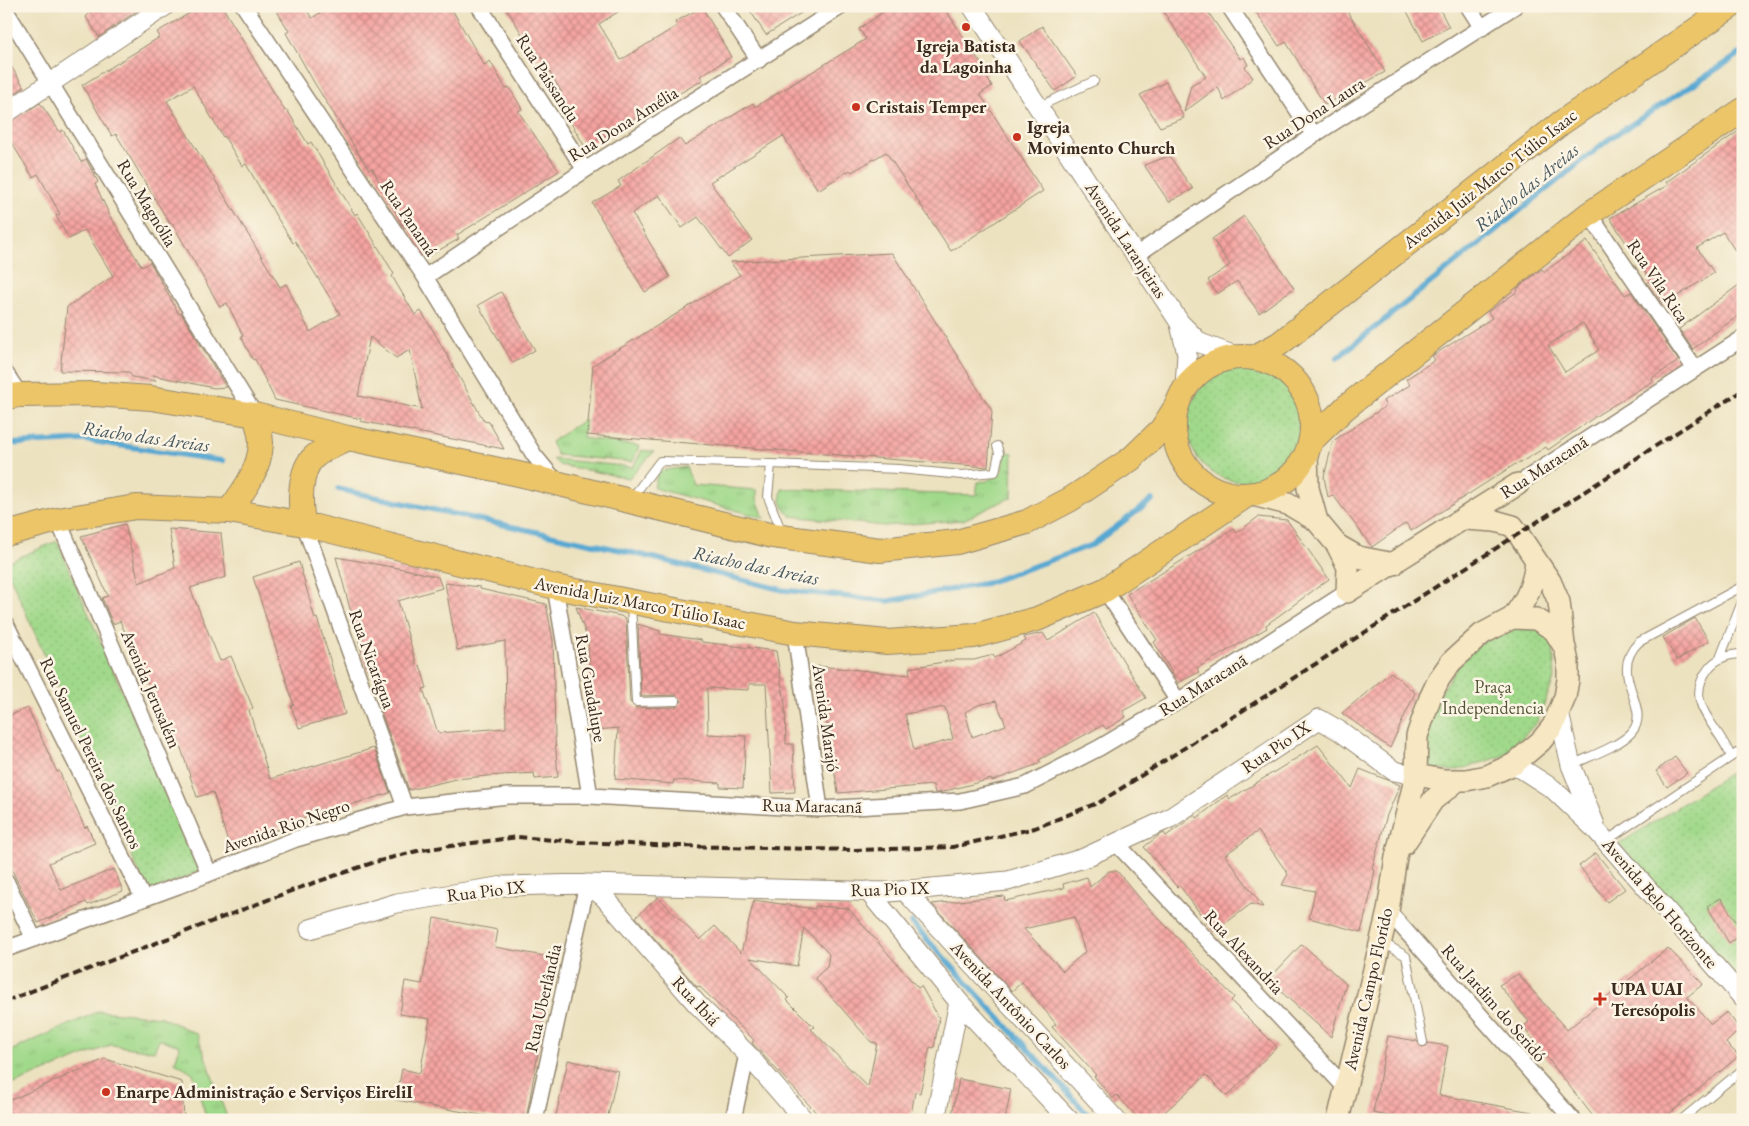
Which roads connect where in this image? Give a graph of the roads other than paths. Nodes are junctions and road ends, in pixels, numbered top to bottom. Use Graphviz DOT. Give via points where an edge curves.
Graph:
graph roads {
  1 [pos="165,6"];
  2 [pos="244,6"];
  3 [pos="479,6"];
  4 [pos="724,6"];
  5 [pos="842,6"];
  6 [pos="972,6"];
  7 [pos="1229,6"];
  8 [pos="1468,6"];
  9 [pos="1515,6"];
  10 [pos="1732,6"];
  11 [pos="6,11"];
  12 [pos="1482,28"];
  13 [pos="759,60"];
  14 [pos="1094,81"];
  15 [pos="52,83"];
  16 [pos="1038,107"];
  17 [pos="1743,110"];
  18 [pos="6,114"];
  19 [pos="1314,135"];
  20 [pos="585,170"];
  21 [pos="1589,214"];
  22 [pos="1136,255"];
  23 [pos="425,276"];
  24 [pos="1180,323"];
  25 [pos="1743,338"];
  26 [pos="1246,358"];
  27 [pos="1695,369"];
  28 [pos="6,374"];
  29 [pos="13,396"];
  30 [pos="1180,397"];
  31 [pos="255,415"];
  32 [pos="348,438"];
  33 [pos="996,446"];
  34 [pos="1309,447"];
  35 [pos="770,464"];
  36 [pos="528,465"];
  37 [pos="1518,484"];
  38 [pos="1250,495"];
  39 [pos="630,501"];
  40 [pos="229,511"];
  41 [pos="1465,519"];
  42 [pos="58,520"];
  43 [pos="1317,521"];
  44 [pos="304,524"];
  45 [pos="1513,526"];
  46 [pos="6,534"];
  47 [pos="784,537"];
  48 [pos="1337,545"];
  49 [pos="1536,560"];
  50 [pos="1394,564"];
  51 [pos="1743,586"];
  52 [pos="555,587"];
  53 [pos="1105,590"];
  54 [pos="1347,592"];
  55 [pos="1743,599"];
  56 [pos="631,602"];
  57 [pos="1738,614"];
  58 [pos="1512,618"];
  59 [pos="1743,623"];
  60 [pos="6,624"];
  61 [pos="795,633"];
  62 [pos="1564,648"];
  63 [pos="1743,654"];
  64 [pos="1720,658"];
  65 [pos="676,700"];
  66 [pos="1178,702"];
  67 [pos="1559,713"];
  68 [pos="1743,749"];
  69 [pos="1731,757"];
  70 [pos="1514,764"];
  71 [pos="1571,765"];
  72 [pos="1416,776"];
  73 [pos="1458,780"];
  74 [pos="590,796"];
  75 [pos="405,807"];
  76 [pos="820,809"];
  77 [pos="1601,836"];
  78 [pos="1117,844"];
  79 [pos="1396,857"];
  80 [pos="209,873"];
  81 [pos="6,881"];
  82 [pos="587,884"];
  83 [pos="905,890"];
  84 [pos="868,892"];
  85 [pos="143,898"];
  86 [pos="1388,910"];
  87 [pos="310,929"];
  88 [pos="34,939"];
  89 [pos="1380,941"];
  90 [pos="6,949"];
  91 [pos="1743,998"];
  92 [pos="959,1002"];
  93 [pos="1423,1042"];
  94 [pos="747,1054"];
  95 [pos="1743,1069"];
  96 [pos="1344,1086"];
  97 [pos="535,1120"];
  98 [pos="733,1120"];
  99 [pos="804,1120"];
  100 [pos="935,1120"];
  101 [pos="1069,1120"];
  102 [pos="1116,1120"];
  103 [pos="1338,1120"];
  104 [pos="1573,1120"];
  105 [pos="1682,1120"];
  1 -- 15 [label="street"];
  2 -- 23 [label="street, Rua Panamá"];
  3 -- 20 [label="street, Rua Paissandu"];
  4 -- 13 [label="street"];
  5 -- 13 [label="street, Rua Dona Amélia"];
  6 -- 16 [label="street, Avenida Laranjeiras"];
  7 -- 19 [label="street"];
  8 -- 12 [label="street"];
  9 -- 12 [label="street, Rua Dona Laura"];
  10 -- 26 [label="main road, Avenida Juiz Marco Túlio Isaac" via="1561,123 1279,344"];
  11 -- 15 [label="street, Rua Magnólia"];
  12 -- 19 [label="street, Rua Dona Laura"];
  13 -- 20 [label="street, Rua Dona Amélia"];
  14 -- 16 [label="lane"];
  15 -- 18 [label="street"];
  15 -- 31 [label="street, Rua Magnólia"];
  16 -- 22 [label="street, Avenida Laranjeiras"];
  17 -- 21 [label="main road"];
  19 -- 22 [label="street, Rua Dona Laura"];
  20 -- 23 [label="street, Rua Dona Amélia"];
  21 -- 27 [label="street, Rua Vila Rica"];
  21 -- 34 [label="main road" via="1345,408"];
  22 -- 24 [label="street, Avenida Laranjeiras"];
  23 -- 36 [label="street, Rua Panamá"];
  24 -- 26 [label="street, Avenida Laranjeiras" via="1200,344"];
  24 -- 30 [label="street, Avenida Laranjeiras" via="1187,354"];
  25 -- 27 [label="street, Rua Maracanã"];
  26 -- 30 [label="main road" via="1218,362 1200,372"];
  26 -- 34 [label="main road" via="1277,366 1294,380 1306,398 1310,412"];
  27 -- 37 [label="street, Rua Maracanã"];
  28 -- 29 [label="street"];
  29 -- 31 [label="main road" via="95,394 151,398"];
  30 -- 38 [label="main road" via="1173,429 1177,450 1188,470 1205,485 1225,493"];
  30 -- 47 [label="main road" via="1162,429 1131,459 1071,499 1026,522 957,542 880,550"];
  31 -- 32 [label="main road"];
  31 -- 40 [label="main road" via="261,442 256,462 249,485"];
  32 -- 36 [label="main road"];
  32 -- 44 [label="main road" via="324,448 312,458 305,472 302,490 300,508"];
  33 -- 35 [label="lane" via="995,472 962,475"];
  34 -- 38 [label="main road" via="1288,479 1271,490"];
  34 -- 43 [label="main road" via="1308,488"];
  35 -- 39 [label="lane" via="660,461"];
  35 -- 47 [label="lane" via="768,497"];
  36 -- 39 [label="main road" via="557,483"];
  37 -- 41 [label="main road, Rua Maracanã"];
  37 -- 45 [label="main road"];
  38 -- 43 [label="main road" via="1288,504"];
  38 -- 53 [label="main road, Avenida Juiz Marco Túlio Isaac"];
  39 -- 47 [label="main road"];
  40 -- 42 [label="main road, Avenida Juiz Marco Túlio Isaac" via="136,507"];
  40 -- 44 [label="main road, Avenida Juiz Marco Túlio Isaac"];
  41 -- 45 [label="main road"];
  41 -- 50 [label="main road, Rua Maracanã"];
  42 -- 46 [label="main road, Avenida Juiz Marco Túlio Isaac"];
  42 -- 80 [label="street, Avenida Jerusalém"];
  43 -- 48 [label="main road"];
  44 -- 52 [label="main road, Avenida Juiz Marco Túlio Isaac"];
  44 -- 75 [label="street, Rua Nicarágua"];
  45 -- 49 [label="main road, Rua Maracanã"];
  48 -- 50 [label="main road" via="1358,558"];
  48 -- 54 [label="main road" via="1348,567"];
  49 -- 58 [label="main road" via="1535,578 1522,606"];
  49 -- 62 [label="main road, Rua Maracanã" via="1559,602"];
  50 -- 54 [label="main road, Rua Maracanã"];
  51 -- 71 [label="lane" via="1639,642 1630,651 1626,662 1638,715 1637,725 1631,733 1604,750"];
  52 -- 56 [label="main road, Avenida Juiz Marco Túlio Isaac"];
  52 -- 74 [label="street, Rua Guadalupe"];
  53 -- 61 [label="main road, Avenida Juiz Marco Túlio Isaac" via="1037,619 974,636 887,642"];
  53 -- 66 [label="street"];
  54 -- 66 [label="street, Rua Maracanã"];
  55 -- 57 [label="lane"];
  56 -- 61 [label="main road, Avenida Juiz Marco Túlio Isaac"];
  56 -- 65 [label="lane" via="636,702"];
  57 -- 59 [label="lane"];
  57 -- 64 [label="lane"];
  58 -- 62 [label="main road" via="1536,619 1554,630"];
  58 -- 72 [label="main road" via="1465,647 1439,679 1417,736"];
  60 -- 85 [label="street, Rua Samuel Pereira dos Santos"];
  61 -- 76 [label="street, Avenida Marajó"];
  62 -- 67 [label="main road" via="1568,680"];
  63 -- 64 [label="lane"];
  64 -- 69 [label="lane" via="1704,674 1699,688 1700,703 1705,717 1726,744"];
  66 -- 76 [label="street, Rua Maracanã" via="1025,786 960,801"];
  67 -- 70 [label="main road" via="1541,741"];
  67 -- 71 [label="street"];
  68 -- 69 [label="lane"];
  69 -- 77 [label="lane"];
  70 -- 73 [label="main road" via="1487,776"];
  70 -- 77 [label="street, Avenida Belo Horizonte" via="1554,789"];
  71 -- 77 [label="street"];
  72 -- 73 [label="main road"];
  72 -- 78 [label="street, Rua Pio IX" via="1394,771 1319,719 1170,818"];
  72 -- 79 [label="main road, Avenida Campo Florido"];
  73 -- 79 [label="main road" via="1433,800"];
  74 -- 75 [label="street, Avenida Rio Negro" via="508,796"];
  74 -- 76 [label="street, Rua Maracanã"];
  75 -- 80 [label="street, Avenida Rio Negro" via="296,839"];
  77 -- 91 [label="street, Avenida Belo Horizonte"];
  78 -- 83 [label="street, Rua Pio IX" via="1084,858 1008,881"];
  78 -- 96 [label="street, Rua Alexandria"];
  79 -- 86 [label="main road, Avenida Campo Florido"];
  80 -- 85 [label="street, Avenida Rio Negro"];
  81 -- 88 [label="street"];
  82 -- 84 [label="street, Rua Pio IX"];
  82 -- 87 [label="street, Rua Pio IX" via="504,886 397,903"];
  82 -- 94 [label="street, Rua Ibiá" via="604,897 697,1004"];
  82 -- 97 [label="street, Rua Uberlândia"];
  83 -- 84 [label="street, Rua Pio IX"];
  83 -- 102 [label="street, Avenida Antônio Carlos"];
  84 -- 92 [label="street, Avenida Antônio Carlos"];
  85 -- 88 [label="street, Avenida Rio Negro"];
  86 -- 89 [label="main road, Avenida Campo Florido"];
  86 -- 104 [label="street, Rua Jardim do Seridó"];
  88 -- 90 [label="street, Avenida Rio Negro"];
  89 -- 93 [label="lane" via="1406,956"];
  89 -- 96 [label="main road, Avenida Campo Florido"];
  92 -- 100 [label="street"];
  92 -- 101 [label="street, Avenida Antônio Carlos"];
  94 -- 98 [label="street"];
  94 -- 99 [label="street, Rua Ibiá"];
  95 -- 105 [label="lane"];
  96 -- 103 [label="main road, Avenida Campo Florido"];
}
